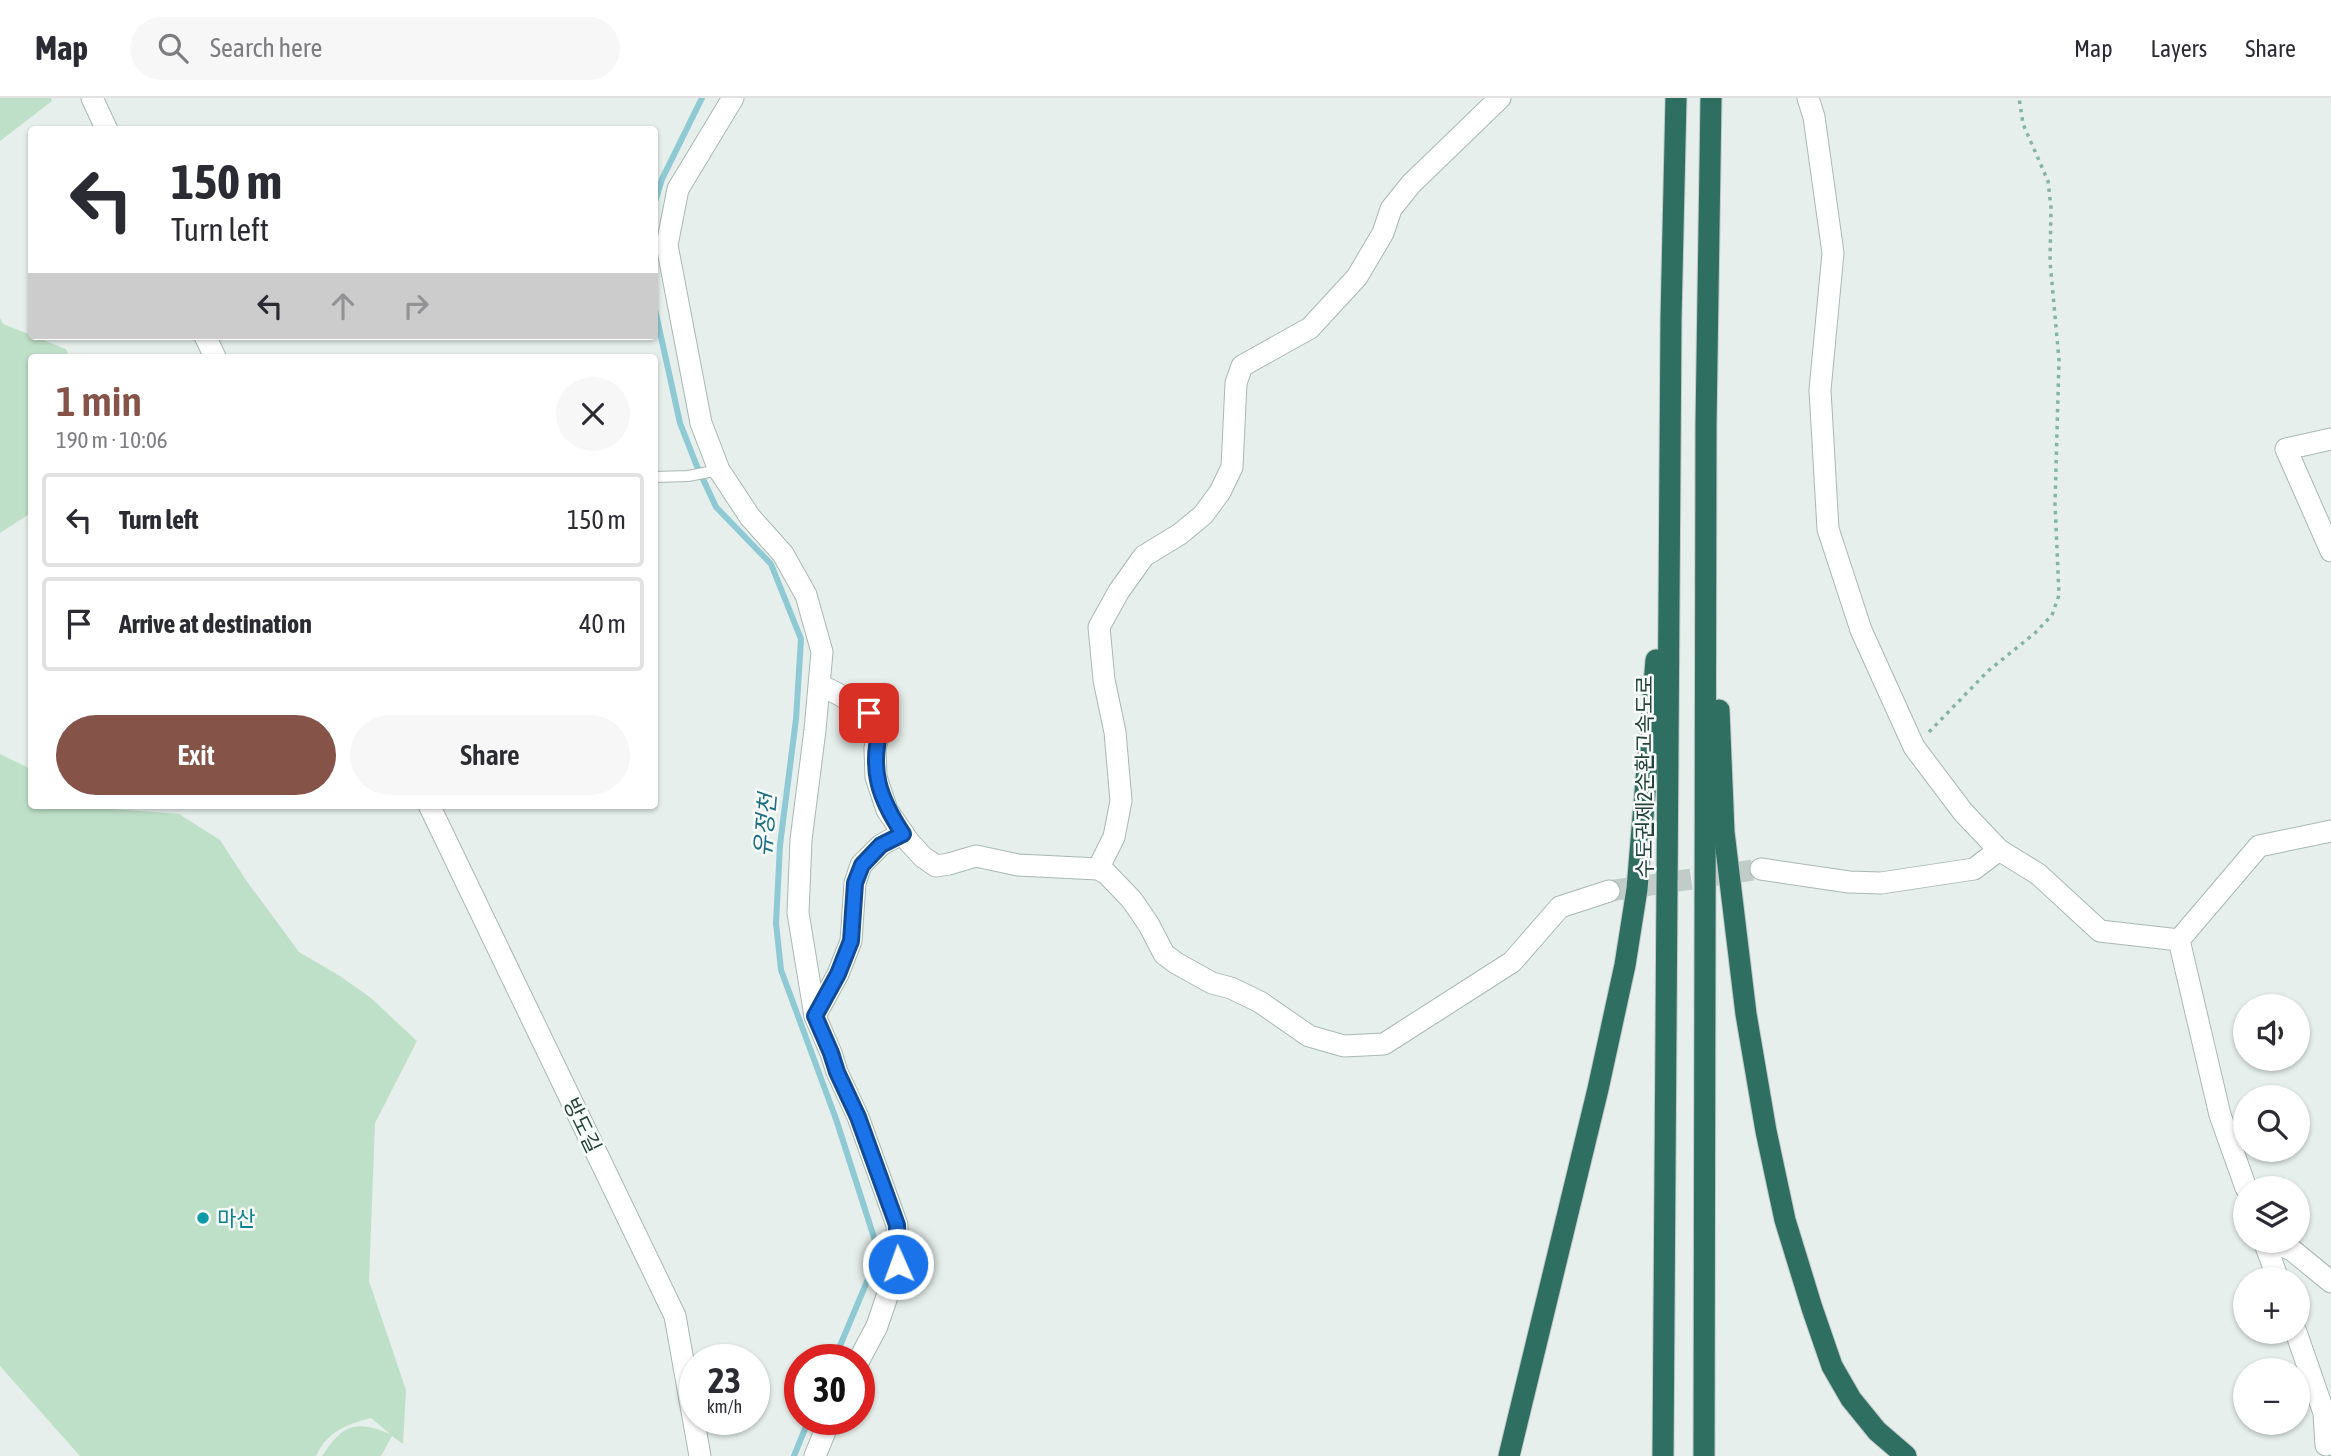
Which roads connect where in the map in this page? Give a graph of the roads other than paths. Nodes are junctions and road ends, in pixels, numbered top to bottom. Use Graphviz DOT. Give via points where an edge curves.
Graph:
graph roads {
  1 [pos="92,98"];
  2 [pos="733,98"];
  3 [pos="1500,98"];
  4 [pos="1676,98"];
  5 [pos="1711,98"];
  6 [pos="1808,98"];
  7 [pos="105,126"];
  8 [pos="1706,424"];
  9 [pos="1671,438"];
  10 [pos="2331,439"];
  11 [pos="719,470"];
  12 [pos="658,477"];
  13 [pos="2331,551"];
  14 [pos="820,685"];
  15 [pos="431,809"];
  16 [pos="2331,831"];
  17 [pos="903,834"];
  18 [pos="1999,850"];
  19 [pos="1098,869"];
  20 [pos="1761,869"];
  21 [pos="1609,891"];
  22 [pos="2179,940"];
  23 [pos="815,1016"];
  24 [pos="2242,1176"];
  25 [pos="2296,1253"];
  26 [pos="2331,1282"];
  27 [pos="867,1344"];
  28 [pos="2300,1344"];
  29 [pos="824,1435"];
  30 [pos="2326,1445"];
  31 [pos="700,1456"];
  32 [pos="815,1456"];
  33 [pos="1509,1456"];
  34 [pos="1663,1456"];
  35 [pos="1704,1456"];
  36 [pos="1906,1456"];
  1 -- 7 [label="street"];
  2 -- 11 [label="street" via="678,189 667,245 701,423"];
  3 -- 19 [label="street" via="1405,192 1391,209 1383,233 1357,277 1310,328 1242,366 1236,383 1232,467 1220,492 1203,516 1144,556 1099,627 1121,801 1114,836"];
  4 -- 9 [label="highway, 수도권제2순환고속도로"];
  5 -- 8 [label="highway"];
  6 -- 18 [label="street" via="1833,253 1820,390 1828,530 1861,630 1914,747 1963,812"];
  8 -- 35 [label="highway"];
  8 -- 36 [label="highway" via="1724,832 1746,1014 1766,1131 1785,1220 1832,1366 1877,1431"];
  9 -- 33 [label="highway" via="1655,687 1637,889 1625,965"];
  9 -- 34 [label="highway, 수도권제2순환고속도로"];
  10 -- 13 [label="street" via="2286,449"];
  11 -- 12 [label="lane"];
  11 -- 14 [label="street" via="750,517 783,554 806,595 822,652"];
  14 -- 17 [label="street" via="869,713 881,727 875,748 876,777 887,810"];
  14 -- 23 [label="street" via="801,840 798,913"];
  15 -- 31 [label="street, 방도길" via="675,1316"];
  16 -- 22 [label="street" via="2259,846"];
  17 -- 19 [label="street" via="936,866 976,856 1018,865"];
  17 -- 23 [label="street" via="881,845 862,865 855,883 851,941"];
  18 -- 20 [label="street" via="1973,869 1881,883"];
  18 -- 22 [label="street" via="2038,874 2100,931"];
  19 -- 21 [label="street" via="1132,900 1164,954 1176,963 1260,1002 1309,1036 1344,1046 1384,1044 1512,962 1560,907"];
  22 -- 24 [label="street" via="2220,1115"];
  23 -- 27 [label="street" via="897,1225 898,1264"];
  25 -- 26 [label="street"];
  28 -- 30 [label="street" via="2324,1413"];
  29 -- 32 [label="street"];
}
